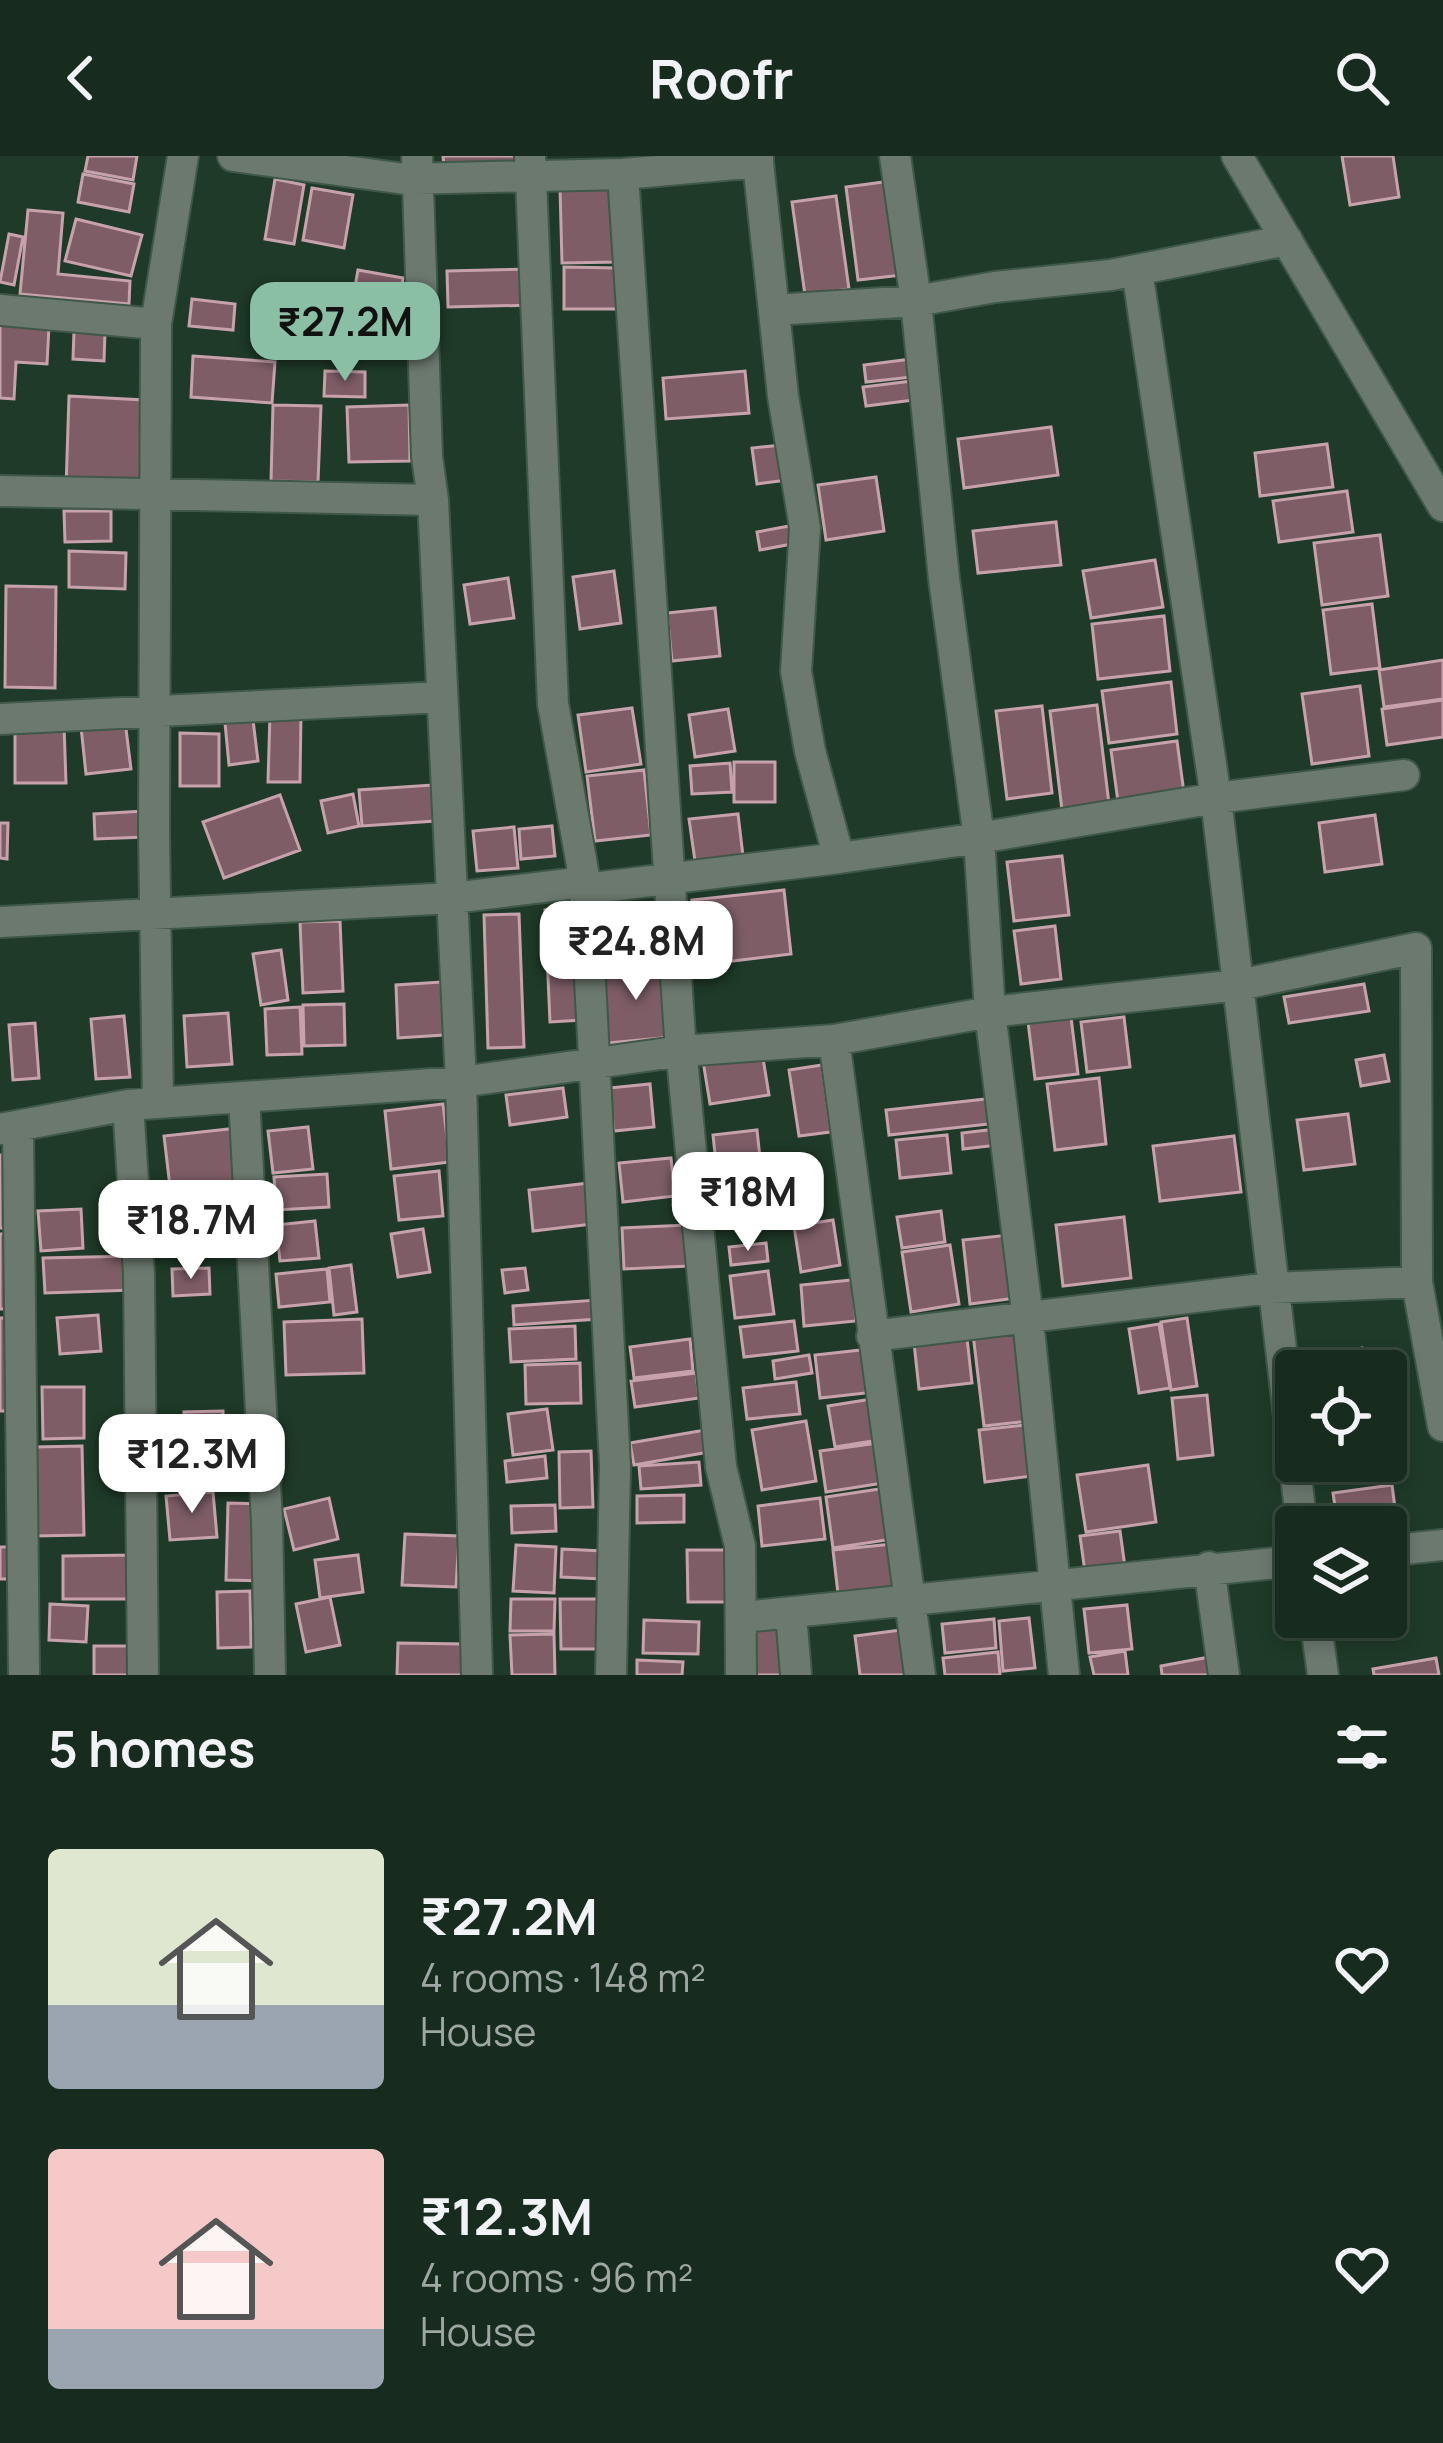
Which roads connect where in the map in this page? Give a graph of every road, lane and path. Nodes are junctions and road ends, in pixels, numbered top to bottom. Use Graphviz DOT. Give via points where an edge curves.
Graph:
graph roads {
  1 [pos="183,156"];
  2 [pos="232,156"];
  3 [pos="896,156"];
  4 [pos="1237,156"];
  5 [pos="758,159"];
  6 [pos="418,167"];
  7 [pos="531,167"];
  8 [pos="623,174"];
  9 [pos="1287,240"];
  10 [pos="1137,269"];
  11 [pos="916,301"];
  12 [pos="0,310"];
  13 [pos="774,310"];
  14 [pos="156,324"];
  15 [pos="0,490"];
  16 [pos="158,492"];
  17 [pos="433,500"];
  18 [pos="1443,506"];
  19 [pos="442,697"];
  20 [pos="155,710"];
  21 [pos="0,719"];
  22 [pos="1404,775"];
  23 [pos="1216,798"];
  24 [pos="979,838"];
  25 [pos="839,858"];
  26 [pos="669,878"];
  27 [pos="585,886"];
  28 [pos="452,898"];
  29 [pos="155,914"];
  30 [pos="0,922"];
  31 [pos="1240,985"];
  32 [pos="990,1012"];
  33 [pos="834,1040"];
  34 [pos="682,1052"];
  35 [pos="593,1064"];
  36 [pos="461,1082"];
  37 [pos="244,1097"];
  38 [pos="143,1104"];
  39 [pos="9,1128"];
  40 [pos="1417,1282"];
  41 [pos="1270,1288"];
  42 [pos="1028,1319"];
  43 [pos="872,1336"];
  44 [pos="1443,1426"];
  45 [pos="1299,1506"];
  46 [pos="1443,1545"];
  47 [pos="1407,1549"];
  48 [pos="1275,1562"];
  49 [pos="1209,1567"];
  50 [pos="1052,1587"];
  51 [pos="913,1600"];
  52 [pos="790,1612"];
  53 [pos="743,1617"];
  54 [pos="1318,1638"];
  55 [pos="24,1675"];
  56 [pos="143,1675"];
  57 [pos="270,1675"];
  58 [pos="477,1675"];
  59 [pos="611,1675"];
  60 [pos="741,1675"];
  61 [pos="796,1675"];
  62 [pos="920,1675"];
  63 [pos="1064,1675"];
  64 [pos="1224,1675"];
  65 [pos="1323,1675"];
  1 -- 14 [label="street"];
  2 -- 6 [label="street"];
  3 -- 11 [label="street"];
  4 -- 9 [label="street"];
  5 -- 8 [label="street"];
  5 -- 13 [label="street"];
  6 -- 7 [label="street"];
  6 -- 17 [label="street"];
  7 -- 8 [label="street"];
  7 -- 27 [label="street" via="554,704"];
  8 -- 26 [label="street"];
  9 -- 10 [label="street"];
  9 -- 18 [label="street"];
  10 -- 11 [label="street"];
  10 -- 23 [label="street"];
  11 -- 13 [label="street"];
  11 -- 24 [label="street"];
  12 -- 14 [label="street"];
  13 -- 25 [label="street" via="806,528 796,670"];
  14 -- 16 [label="street"];
  15 -- 16 [label="street"];
  16 -- 17 [label="street"];
  16 -- 20 [label="street"];
  17 -- 19 [label="street"];
  19 -- 20 [label="street"];
  19 -- 28 [label="street"];
  20 -- 21 [label="street"];
  20 -- 29 [label="street"];
  22 -- 23 [label="street"];
  23 -- 24 [label="street"];
  23 -- 31 [label="street"];
  24 -- 25 [label="street"];
  24 -- 32 [label="street"];
  25 -- 26 [label="street"];
  26 -- 27 [label="street"];
  26 -- 34 [label="street"];
  27 -- 28 [label="street"];
  27 -- 35 [label="street"];
  28 -- 29 [label="street"];
  28 -- 36 [label="street"];
  29 -- 30 [label="street"];
  29 -- 38 [label="street"];
  31 -- 32 [label="street"];
  31 -- 40 [label="street" via="1416,948"];
  31 -- 41 [label="street"];
  32 -- 33 [label="street"];
  32 -- 42 [label="street"];
  33 -- 34 [label="street"];
  33 -- 43 [label="street"];
  34 -- 35 [label="street"];
  34 -- 53 [label="street"];
  35 -- 36 [label="street"];
  35 -- 59 [label="street" via="614,1466"];
  36 -- 37 [label="street"];
  36 -- 58 [label="street"];
  37 -- 38 [label="street"];
  37 -- 57 [label="street"];
  38 -- 39 [label="street"];
  38 -- 56 [label="street"];
  39 -- 55 [label="street"];
  40 -- 41 [label="street"];
  40 -- 44 [label="street"];
  41 -- 42 [label="street"];
  41 -- 45 [label="street"];
  42 -- 43 [label="street"];
  42 -- 50 [label="street"];
  43 -- 51 [label="street"];
  46 -- 47 [label="street"];
  48 -- 49 [label="street"];
  49 -- 50 [label="street"];
  49 -- 64 [label="street"];
  50 -- 51 [label="street"];
  50 -- 63 [label="street"];
  51 -- 52 [label="street"];
  51 -- 62 [label="street"];
  52 -- 53 [label="street"];
  52 -- 61 [label="street"];
  53 -- 60 [label="street"];
  54 -- 65 [label="street"];
}
